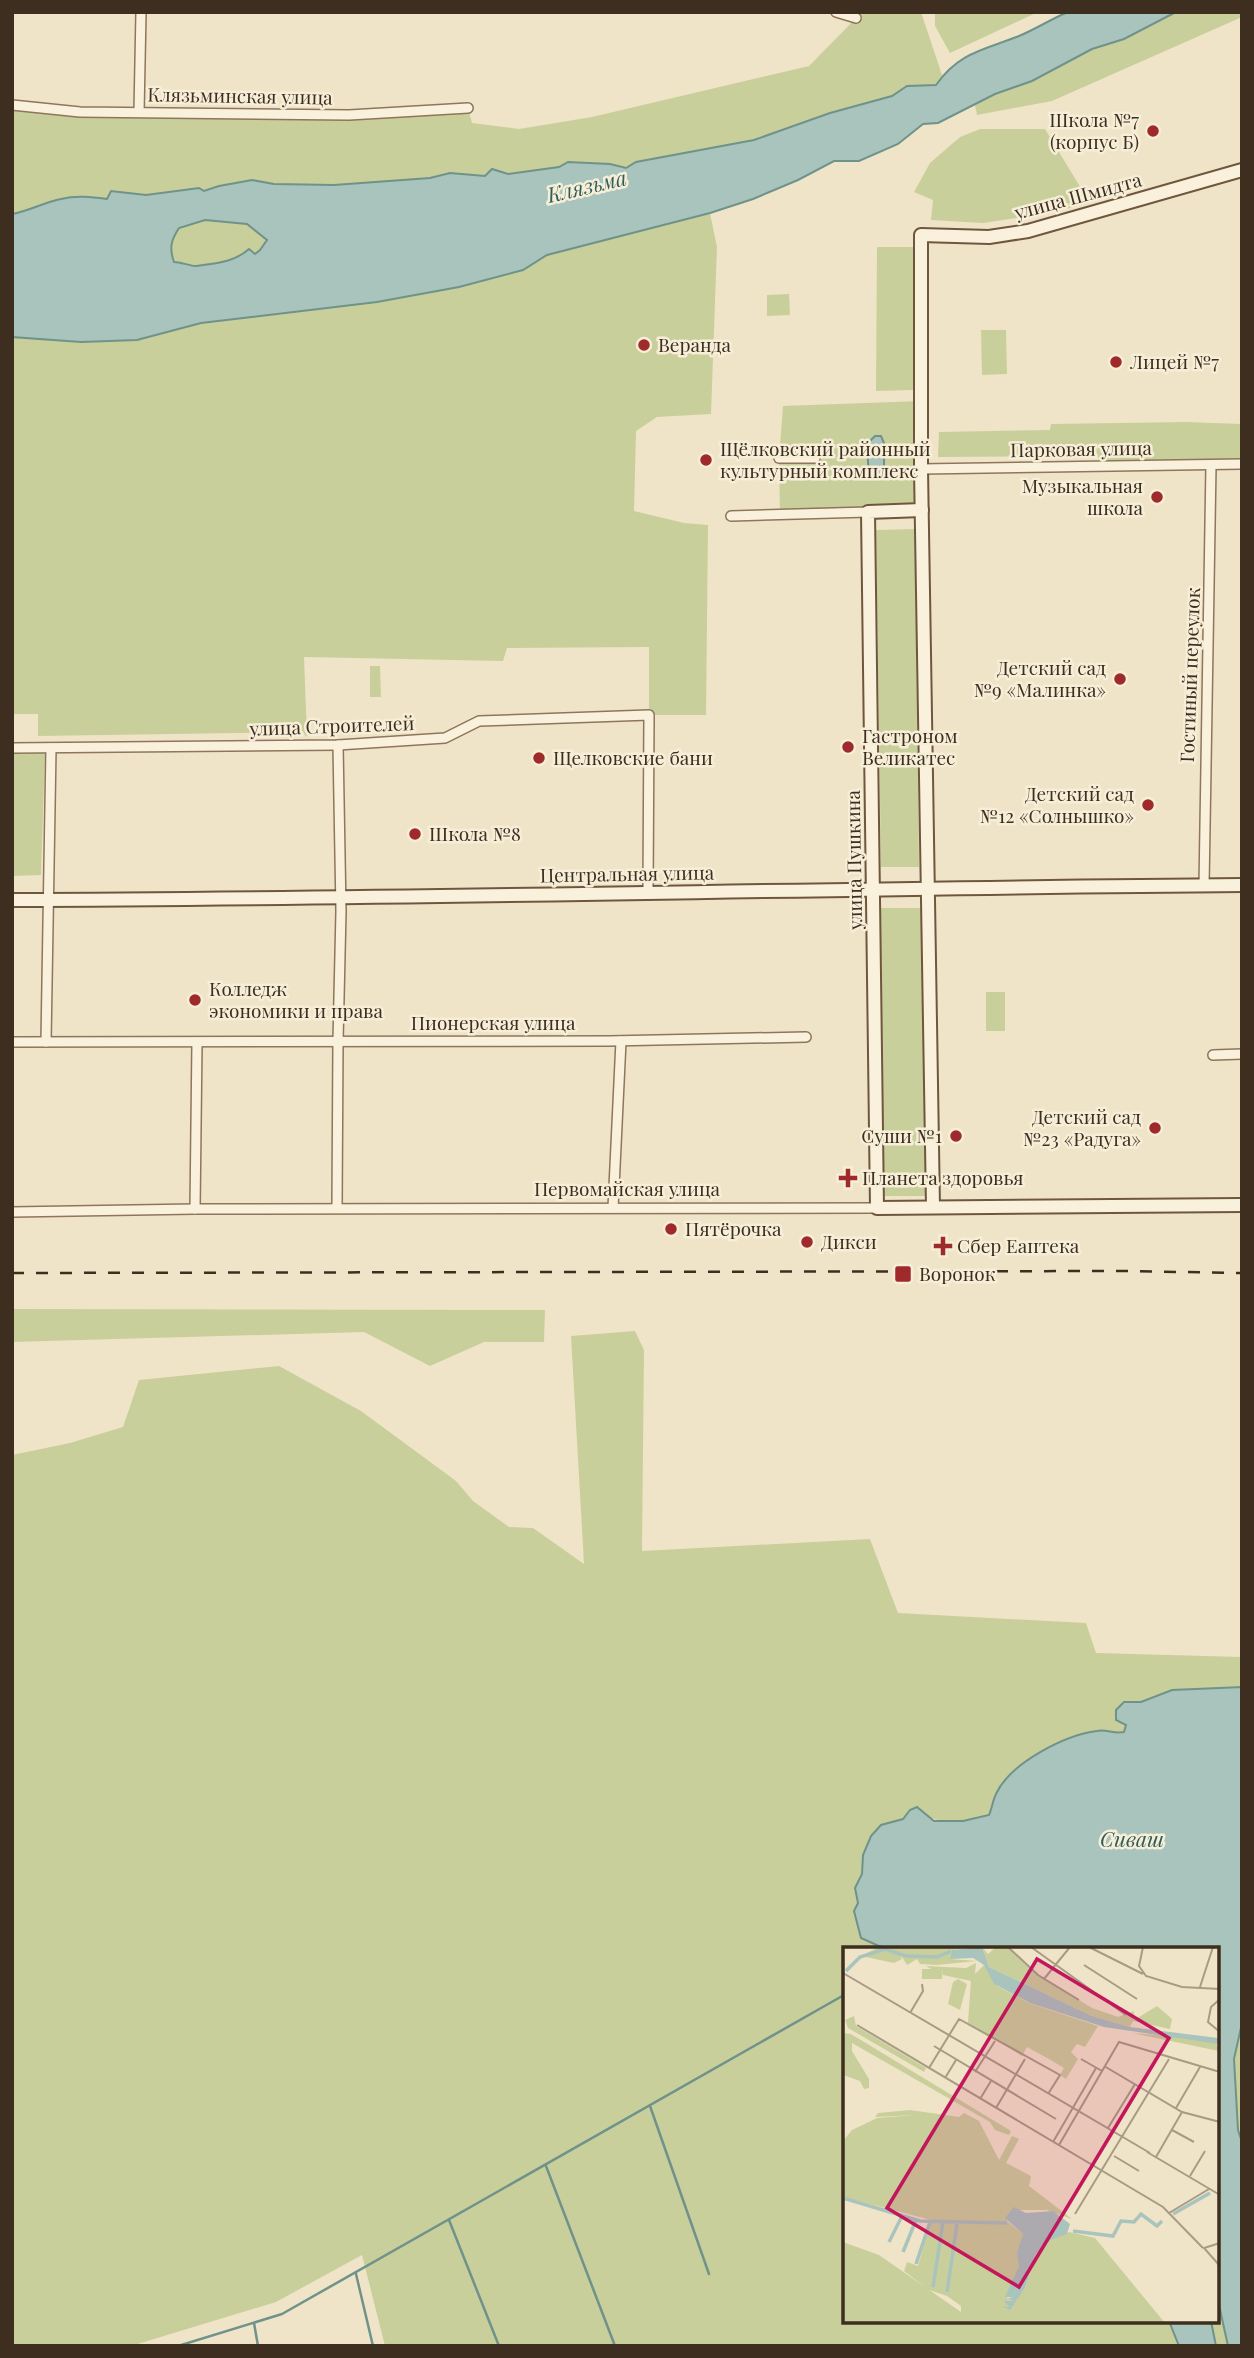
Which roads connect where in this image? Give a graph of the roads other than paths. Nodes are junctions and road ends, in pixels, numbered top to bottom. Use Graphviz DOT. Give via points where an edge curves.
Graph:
graph roads {
  1 [pos="141,12"];
  2 [pos="836,12"];
  3 [pos="856,18"];
  4 [pos="12,105"];
  5 [pos="468,108"];
  6 [pos="139,112"];
  7 [pos="1242,170"];
  8 [pos="779,458"];
  9 [pos="815,458"];
  10 [pos="1242,464"];
  11 [pos="1211,465"];
  12 [pos="920,469"];
  13 [pos="922,510"];
  14 [pos="868,512"];
  15 [pos="731,516"];
  16 [pos="338,746"];
  17 [pos="12,748"];
  18 [pos="51,748"];
  19 [pos="1242,885"];
  20 [pos="1204,886"];
  21 [pos="874,889"];
  22 [pos="928,889"];
  23 [pos="648,892"];
  24 [pos="341,897"];
  25 [pos="12,900"];
  26 [pos="49,900"];
  27 [pos="806,1037"];
  28 [pos="338,1041"];
  29 [pos="621,1041"];
  30 [pos="12,1042"];
  31 [pos="46,1042"];
  32 [pos="197,1042"];
  33 [pos="1242,1054"];
  34 [pos="1213,1055"];
  35 [pos="1242,1205"];
  36 [pos="933,1207"];
  37 [pos="337,1208"];
  38 [pos="613,1208"];
  39 [pos="877,1208"];
  40 [pos="195,1209"];
  41 [pos="12,1212"];
  1 -- 6 [label="street"];
  2 -- 3 [label="street"];
  4 -- 6 [label="street, Клязьминская улица"];
  5 -- 6 [label="street, Клязьминская улица" via="349,115"];
  7 -- 12 [label="street, улица Шмидта" via="1028,232 989,237 921,235"];
  8 -- 9 [label="street"];
  10 -- 11 [label="street, Парковая улица"];
  11 -- 12 [label="street, Парковая улица"];
  11 -- 20 [label="street, Гостиный переулок"];
  12 -- 13 [label="street"];
  13 -- 14 [label="street"];
  13 -- 22 [label="street"];
  14 -- 15 [label="street"];
  14 -- 21 [label="street, улица Пушкина"];
  16 -- 18 [label="street, улица Строителей"];
  16 -- 23 [label="street, улица Строителей" via="445,738 479,721 649,715"];
  16 -- 24 [label="street"];
  17 -- 18 [label="street, улица Строителей"];
  18 -- 26 [label="street"];
  19 -- 20 [label="street, Центральная улица"];
  20 -- 22 [label="street, Центральная улица"];
  21 -- 22 [label="street, Центральная улица"];
  21 -- 23 [label="street, Центральная улица"];
  21 -- 39 [label="street, улица Пушкина"];
  22 -- 36 [label="street"];
  23 -- 24 [label="street, Центральная улица"];
  24 -- 26 [label="street, Центральная улица"];
  24 -- 28 [label="street"];
  25 -- 26 [label="street, Центральная улица"];
  26 -- 31 [label="street"];
  27 -- 29 [label="street, Пионерская улица"];
  28 -- 29 [label="street, Пионерская улица"];
  28 -- 32 [label="street, Пионерская улица"];
  28 -- 37 [label="street"];
  29 -- 38 [label="street"];
  30 -- 31 [label="street, Пионерская улица"];
  31 -- 32 [label="street, Пионерская улица"];
  32 -- 40 [label="street"];
  33 -- 34 [label="street"];
  35 -- 36 [label="street, Первомайская улица"];
  36 -- 39 [label="street, Первомайская улица"];
  37 -- 38 [label="street, Первомайская улица"];
  37 -- 40 [label="street, Первомайская улица"];
  38 -- 39 [label="street, Первомайская улица"];
  40 -- 41 [label="street, Первомайская улица"];
}
